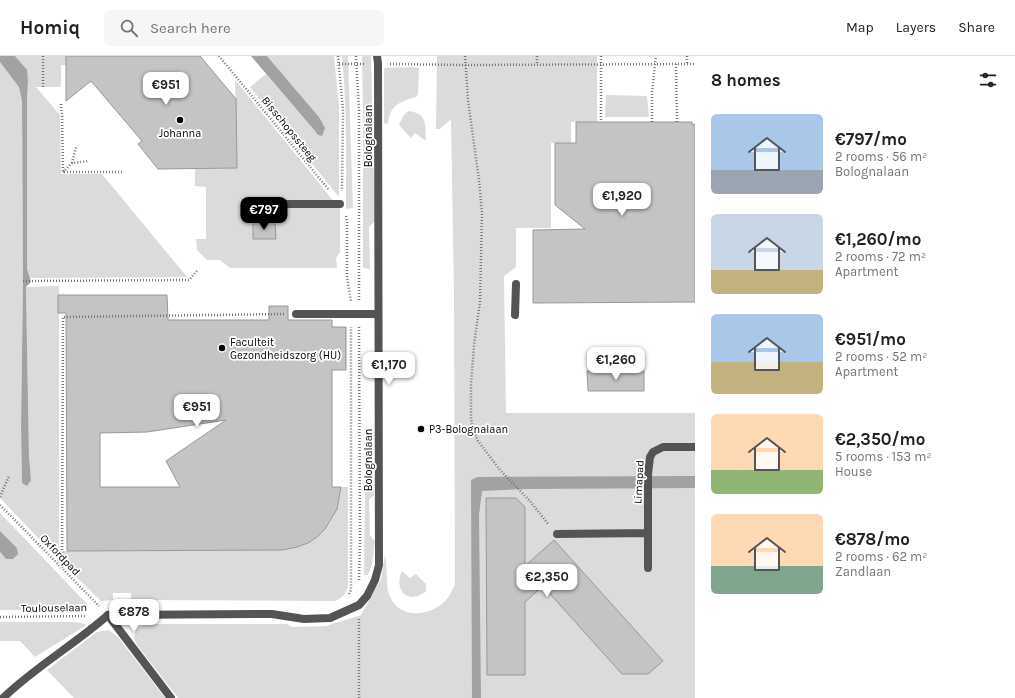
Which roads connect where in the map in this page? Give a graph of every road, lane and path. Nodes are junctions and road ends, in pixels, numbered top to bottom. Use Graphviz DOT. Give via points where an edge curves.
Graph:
graph roads {
  1 [pos="42,56"];
  2 [pos="219,56"];
  3 [pos="338,56"];
  4 [pos="356,56"];
  5 [pos="465,56"];
  6 [pos="537,56"];
  7 [pos="601,56"];
  8 [pos="656,56"];
  9 [pos="687,56"];
  10 [pos="378,60"];
  11 [pos="339,64"];
  12 [pos="357,64"];
  13 [pos="537,64"];
  14 [pos="656,64"];
  15 [pos="676,64"];
  16 [pos="687,64"];
  17 [pos="695,64"];
  18 [pos="465,65"];
  19 [pos="601,65"];
  20 [pos="43,86"];
  21 [pos="61,104"];
  22 [pos="601,122"];
  23 [pos="652,122"];
  24 [pos="677,122"];
  25 [pos="76,147"];
  26 [pos="89,161"];
  27 [pos="72,164"];
  28 [pos="63,172"];
  29 [pos="123,172"];
  30 [pos="341,200"];
  31 [pos="273,212"];
  32 [pos="197,271"];
  33 [pos="23,281"];
  34 [pos="516,284"];
  35 [pos="296,314"];
  36 [pos="351,314"];
  37 [pos="378,314"];
  38 [pos="515,315"];
  39 [pos="695,447"];
  40 [pos="9,476"];
  41 [pos="0,497"];
  42 [pos="0,505"];
  43 [pos="648,533"];
  44 [pos="556,534"];
  45 [pos="359,567"];
  46 [pos="62,568"];
  47 [pos="648,568"];
  48 [pos="347,598"];
  49 [pos="359,605"];
  50 [pos="108,615"];
  51 [pos="0,616"];
  52 [pos="3,698"];
  53 [pos="171,698"];
  54 [pos="359,698"];
  1 -- 20 [label="path"];
  2 -- 30 [label="path, Bisschopssteeg"];
  3 -- 11 [label="path"];
  4 -- 12 [label="path"];
  5 -- 18 [label="path"];
  6 -- 13 [label="path"];
  7 -- 19 [label="path"];
  8 -- 14 [label="path"];
  9 -- 16 [label="path"];
  10 -- 12 [label="path"];
  10 -- 18 [label="path"];
  10 -- 37 [label="street, Bolognalaan"];
  11 -- 12 [label="path"];
  11 -- 30 [label="path" via="343,109"];
  13 -- 18 [label="path"];
  13 -- 19 [label="path"];
  14 -- 15 [label="path"];
  14 -- 19 [label="path"];
  14 -- 23 [label="path" via="652,92"];
  15 -- 16 [label="path"];
  15 -- 24 [label="path"];
  16 -- 17 [label="path"];
  18 -- 44 [label="path" via="482,213 480,302 471,384 473,430 478,441 500,470 530,501"];
  19 -- 22 [label="path"];
  21 -- 28 [label="path"];
  25 -- 27 [label="path"];
  26 -- 27 [label="path"];
  27 -- 28 [label="path"];
  28 -- 29 [label="path"];
  30 -- 31 [label="street" via="273,204"];
  30 -- 36 [label="path, Bisschopssteeg" via="348,221 347,277"];
  32 -- 33 [label="path" via="189,280"];
  34 -- 38 [label="street"];
  35 -- 36 [label="street"];
  35 -- 46 [label="path" via="63,316"];
  36 -- 37 [label="street"];
  36 -- 48 [label="path" via="351,590"];
  37 -- 49 [label="street, Bolognalaan" via="379,565 367,596"];
  39 -- 43 [label="street, Limapad" via="663,447 653,452 650,457"];
  40 -- 41 [label="path"];
  42 -- 46 [label="path, Oxfordpad"];
  43 -- 44 [label="street"];
  43 -- 47 [label="street, Limapad"];
  45 -- 49 [label="path"];
  46 -- 50 [label="path, Oxfordpad"];
  49 -- 50 [label="street" via="330,618 304,619 272,614"];
  49 -- 54 [label="path"];
  50 -- 51 [label="path, Toulouselaan"];
  50 -- 52 [label="street" via="19,682"];
  50 -- 53 [label="street"];
}
